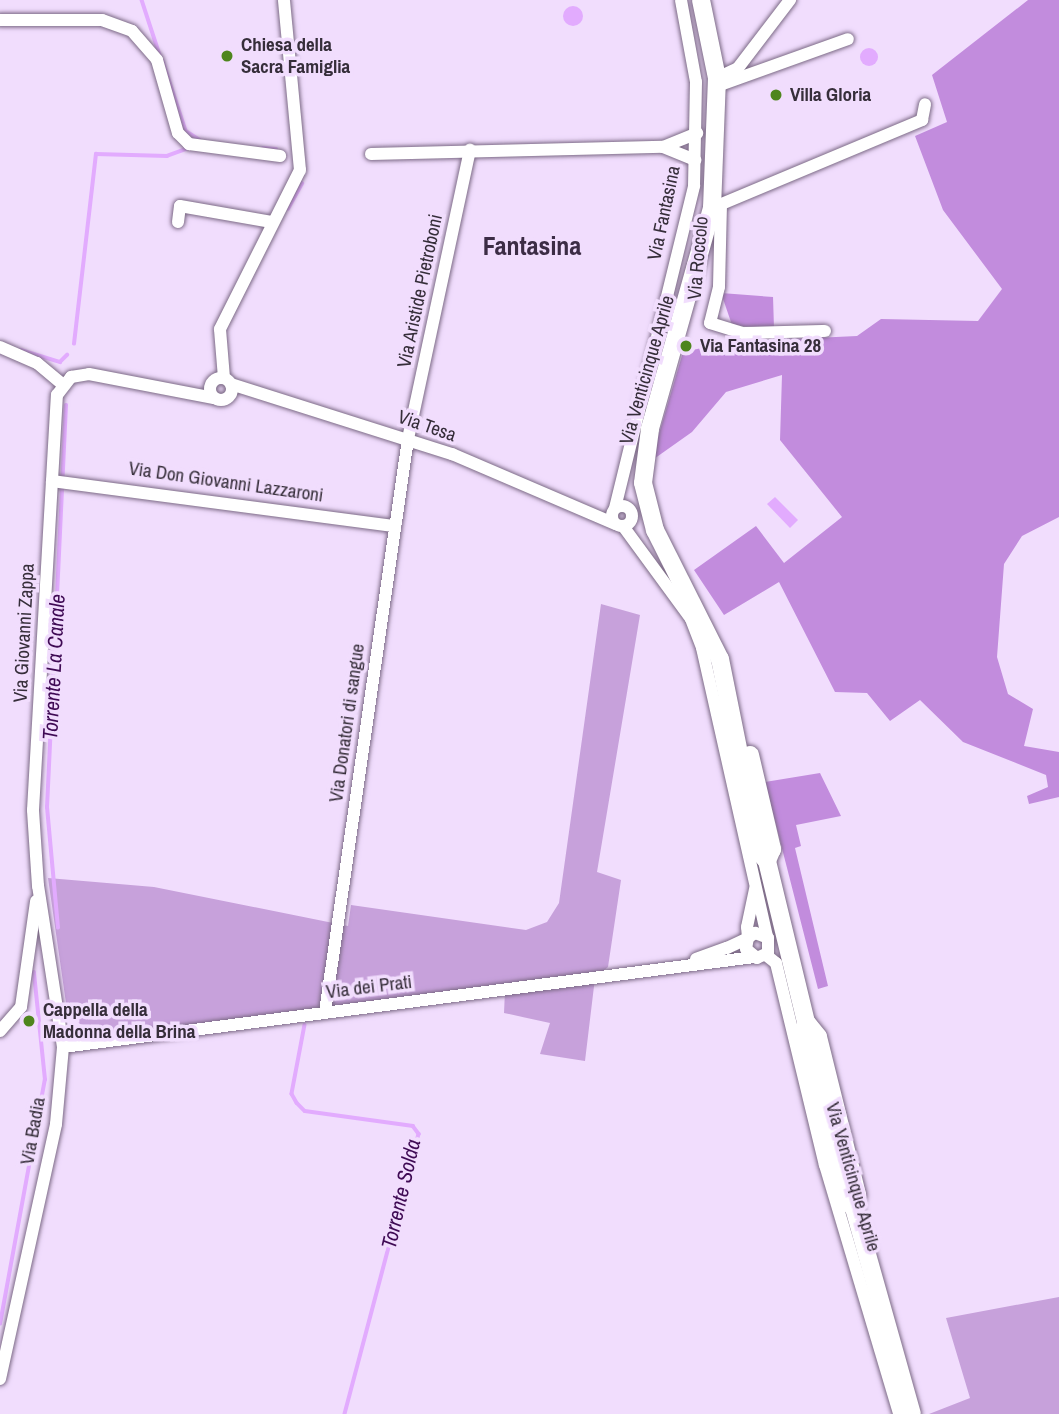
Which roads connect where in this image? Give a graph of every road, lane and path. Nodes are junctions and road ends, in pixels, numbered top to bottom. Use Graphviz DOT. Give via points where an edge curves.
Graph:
graph roads {
  1 [pos="284,0"];
  2 [pos="681,0"];
  3 [pos="701,0"];
  4 [pos="775,0"];
  5 [pos="790,0"];
  6 [pos="776,17"];
  7 [pos="0,20"];
  8 [pos="848,39"];
  9 [pos="717,82"];
  10 [pos="925,104"];
  11 [pos="697,133"];
  12 [pos="663,147"];
  13 [pos="470,150"];
  14 [pos="371,154"];
  15 [pos="280,156"];
  16 [pos="696,160"];
  17 [pos="717,206"];
  18 [pos="178,222"];
  19 [pos="272,222"];
  20 [pos="825,331"];
  21 [pos="0,347"];
  22 [pos="62,384"];
  23 [pos="220,387"];
  24 [pos="408,439"];
  25 [pos="621,471"];
  26 [pos="53,481"];
  27 [pos="631,513"];
  28 [pos="616,517"];
  29 [pos="395,526"];
  30 [pos="646,554"];
  31 [pos="38,886"];
  32 [pos="755,889"];
  33 [pos="773,935"];
  34 [pos="748,938"];
  35 [pos="788,951"];
  36 [pos="763,955"];
  37 [pos="679,965"];
  38 [pos="325,1012"];
  39 [pos="0,1031"];
  40 [pos="64,1047"];
  41 [pos="0,1379"];
  42 [pos="899,1414"];
  43 [pos="912,1414"];
  1 -- 19 [label="street" via="300,170"];
  2 -- 11 [label="street, Via Fantasina" via="696,82"];
  3 -- 9 [label="street"];
  4 -- 6 [label="street"];
  5 -- 6 [label="street"];
  6 -- 9 [label="street" via="738,68"];
  7 -- 15 [label="street" via="102,20 132,31 157,60 178,133 189,144"];
  8 -- 9 [label="street"];
  9 -- 17 [label="street"];
  10 -- 17 [label="street" via="922,120"];
  11 -- 12 [label="street"];
  11 -- 16 [label="street, Via Fantasina"];
  12 -- 13 [label="street"];
  12 -- 16 [label="street"];
  13 -- 14 [label="street"];
  13 -- 24 [label="street, Via Aristide Pietroboni"];
  16 -- 25 [label="street, Via Fantasina" via="686,227"];
  17 -- 20 [label="street, Via Roccolo" via="719,287 710,323 743,333"];
  17 -- 33 [label="street, Via Venticinque Aprile" via="650,429 643,483 655,530 710,630 729,696 759,852 767,861"];
  18 -- 19 [label="street" via="180,205"];
  19 -- 23 [label="street" via="220,329"];
  21 -- 22 [label="street" via="37,363"];
  22 -- 23 [label="street, Via Tesa" via="72,377 110,374 194,392"];
  22 -- 26 [label="street, Via Giovanni Zappa"];
  23 -- 24 [label="street, Via Tesa" via="255,392"];
  24 -- 28 [label="street, Via Tesa" via="582,509"];
  24 -- 29 [label="street, Via Donatori di sangue"];
  25 -- 27 [label="street, Via Fantasina"];
  25 -- 28 [label="street, Via Fantasina"];
  26 -- 29 [label="street, Via Don Giovanni Lazzaroni"];
  26 -- 31 [label="street, Via Giovanni Zappa" via="33,810"];
  27 -- 28 [label="street"];
  27 -- 28 [label="street"];
  27 -- 30 [label="street, Via Venticinque Aprile"];
  28 -- 30 [label="street, Via Venticinque Aprile"];
  29 -- 38 [label="street, Via Donatori di sangue"];
  30 -- 32 [label="street, Via Venticinque Aprile" via="691,619 702,648"];
  31 -- 39 [label="street" via="20,1007"];
  31 -- 40 [label="street, Via Badia"];
  32 -- 33 [label="street, Via Venticinque Aprile"];
  32 -- 34 [label="street, Via Venticinque Aprile"];
  33 -- 34 [label="street, Via dei Prati"];
  33 -- 35 [label="street, Via Venticinque Aprile"];
  33 -- 36 [label="street"];
  34 -- 36 [label="street"];
  34 -- 37 [label="street, Via dei Prati"];
  35 -- 36 [label="street, Via dei Prati"];
  35 -- 43 [label="street, Via Venticinque Aprile" via="806,1022 804,1040 845,1199 854,1208"];
  36 -- 37 [label="street, Via dei Prati"];
  36 -- 42 [label="street, Via Venticinque Aprile" via="776,963 825,1165"];
  37 -- 38 [label="street, Via dei Prati"];
  38 -- 40 [label="street, Via dei Prati"];
  40 -- 41 [label="street, Via Badia" via="56,1124"];
}
